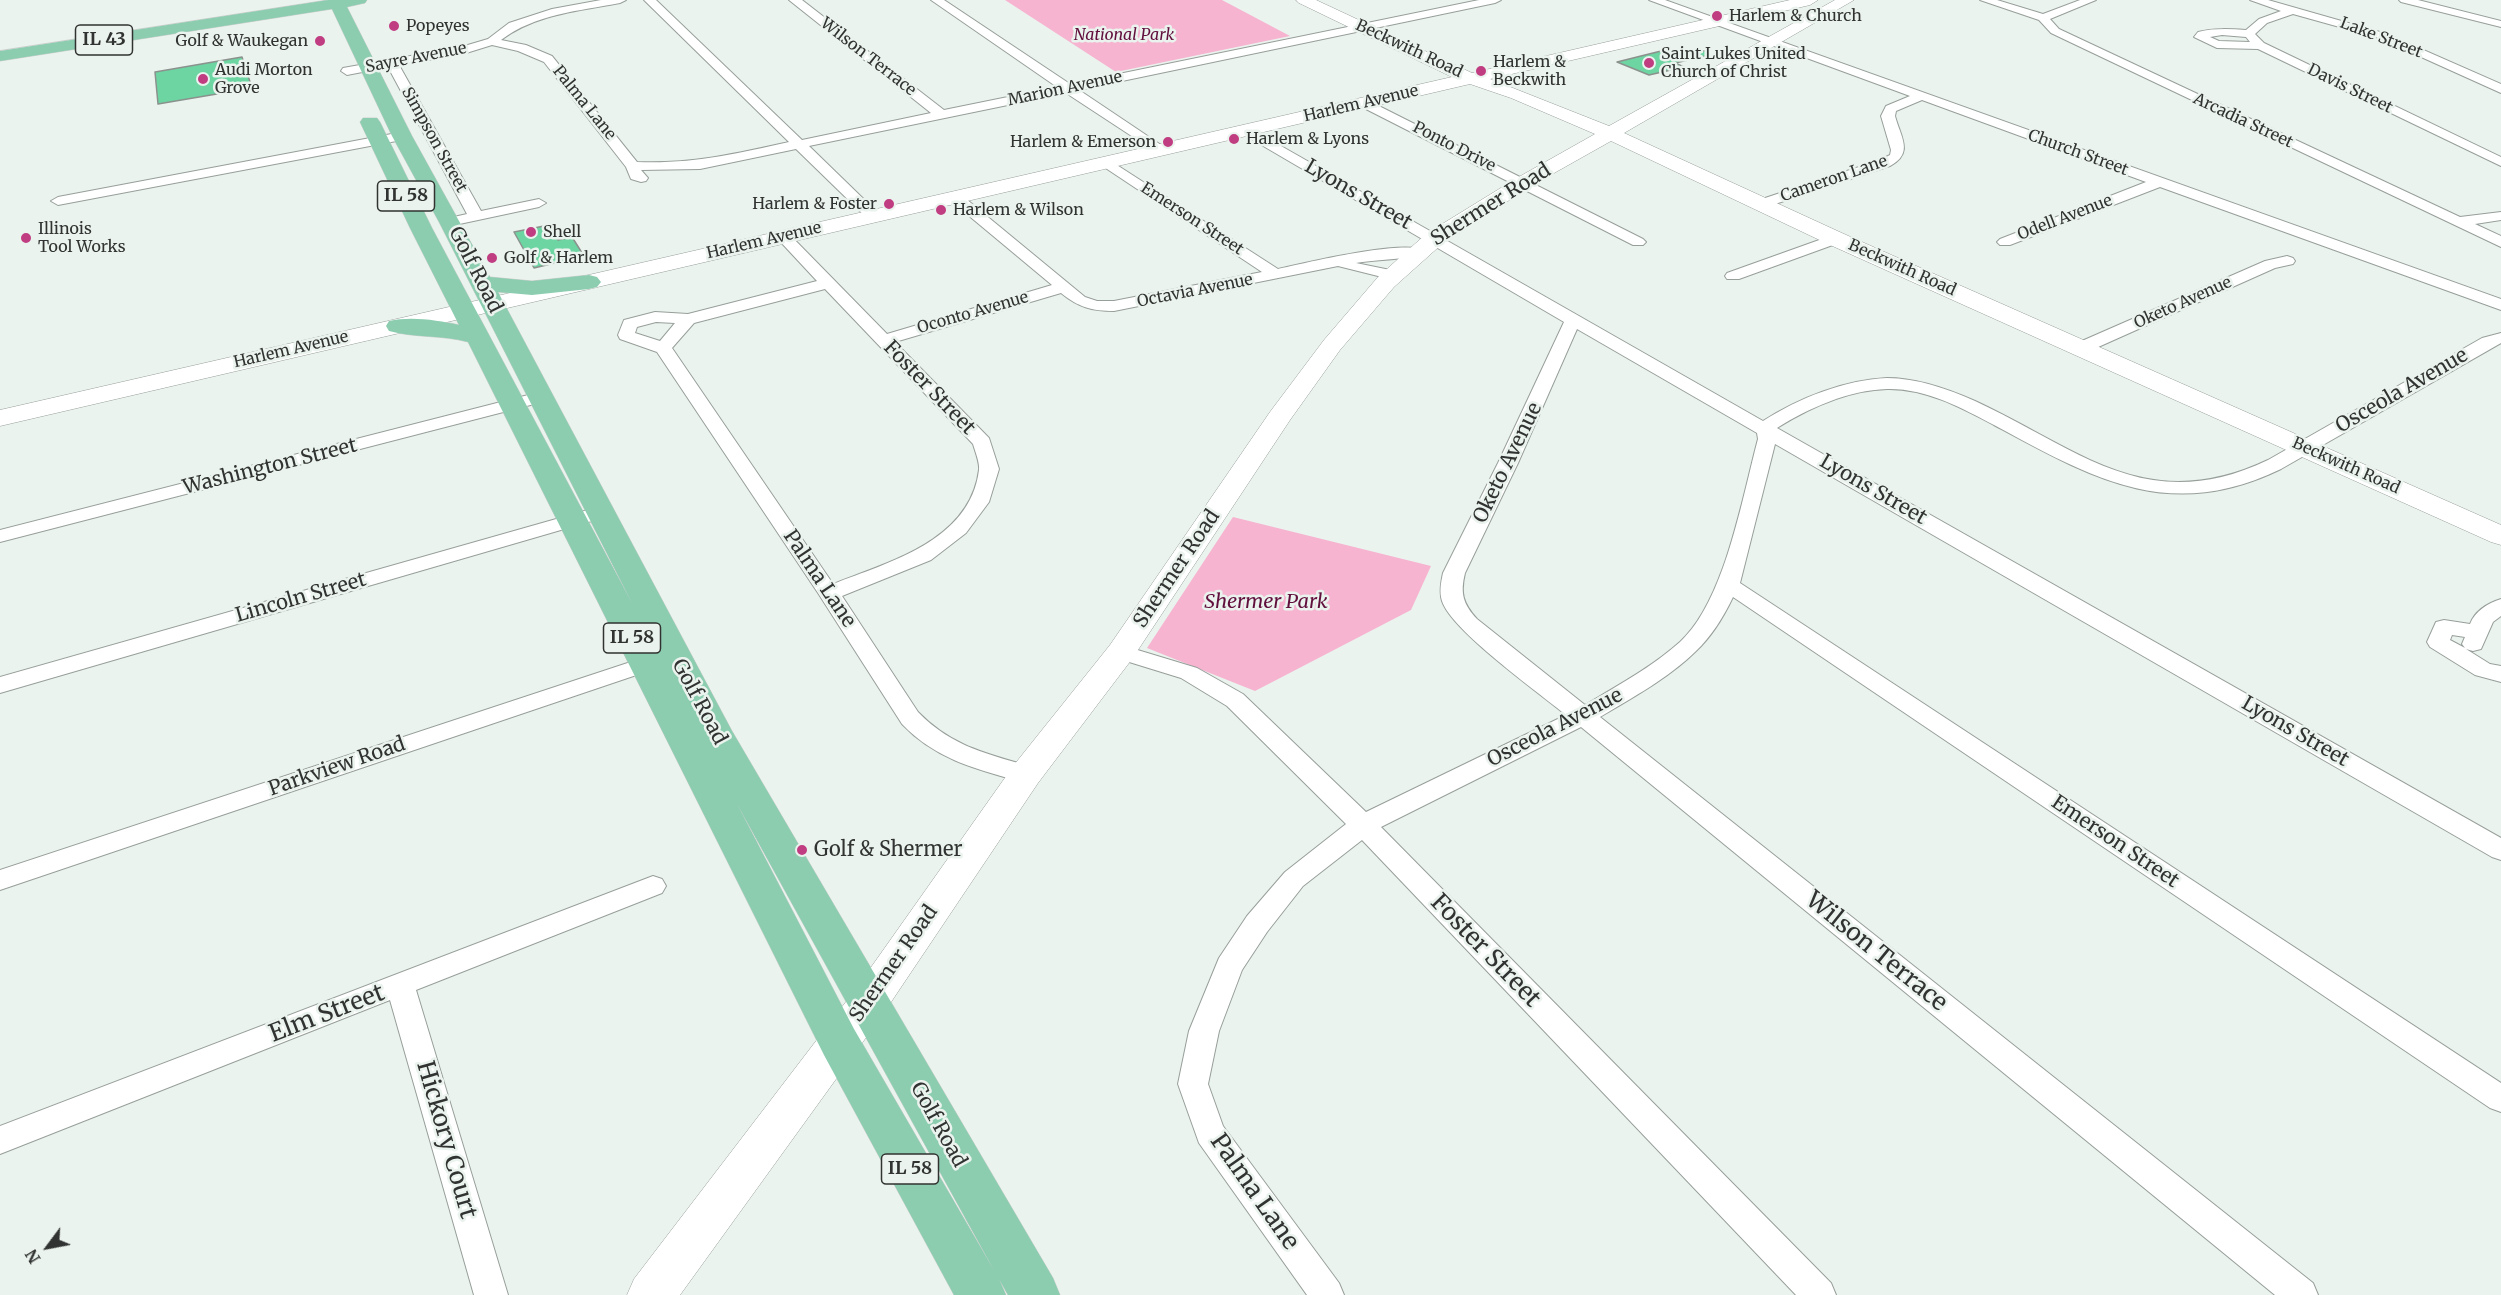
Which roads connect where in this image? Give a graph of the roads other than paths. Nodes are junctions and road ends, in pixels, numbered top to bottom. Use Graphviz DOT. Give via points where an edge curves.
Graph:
graph roads {
  1 [pos="361,0"];
  2 [pos="620,0"];
  3 [pos="650,0"];
  4 [pos="795,0"];
  5 [pos="937,0"];
  6 [pos="1304,0"];
  7 [pos="1495,0"];
  8 [pos="1655,0"];
  9 [pos="1810,0"];
  10 [pos="1846,0"];
  11 [pos="1986,0"];
  12 [pos="2090,0"];
  13 [pos="2256,0"];
  14 [pos="2405,0"];
  15 [pos="315,2"];
  16 [pos="337,2"];
  17 [pos="2294,10"];
  18 [pos="2501,16"];
  19 [pos="2043,18"];
  20 [pos="2487,21"];
  21 [pos="1714,22"];
  22 [pos="2501,24"];
  23 [pos="326,25"];
  24 [pos="1362,28"];
  25 [pos="2250,34"];
  26 [pos="492,42"];
  27 [pos="1770,42"];
  28 [pos="2260,46"];
  29 [pos="0,49"];
  30 [pos="338,51"];
  31 [pos="0,56"];
  32 [pos="392,64"];
  33 [pos="368,68"];
  34 [pos="2501,77"];
  35 [pos="1471,78"];
  36 [pos="2478,79"];
  37 [pos="354,87"];
  38 [pos="1067,89"];
  39 [pos="2501,89"];
  40 [pos="1921,96"];
  41 [pos="1365,103"];
  42 [pos="942,114"];
  43 [pos="1246,130"];
  44 [pos="389,134"];
  45 [pos="1609,134"];
  46 [pos="801,144"];
  47 [pos="2501,146"];
  48 [pos="2471,148"];
  49 [pos="1159,150"];
  50 [pos="1106,162"];
  51 [pos="2501,162"];
  52 [pos="700,165"];
  53 [pos="1524,182"];
  54 [pos="2159,182"];
  55 [pos="58,196"];
  56 [pos="955,197"];
  57 [pos="539,203"];
  58 [pos="1761,204"];
  59 [pos="476,216"];
  60 [pos="873,216"];
  61 [pos="2501,216"];
  62 [pos="450,222"];
  63 [pos="2457,222"];
  64 [pos="784,237"];
  65 [pos="1836,238"];
  66 [pos="1638,242"];
  67 [pos="2005,242"];
  68 [pos="2501,242"];
  69 [pos="1426,246"];
  70 [pos="2287,261"];
  71 [pos="1331,264"];
  72 [pos="1277,275"];
  73 [pos="1394,275"];
  74 [pos="447,276"];
  75 [pos="1733,276"];
  76 [pos="589,282"];
  77 [pos="828,283"];
  78 [pos="1063,287"];
  79 [pos="486,293"];
  80 [pos="2501,305"];
  81 [pos="464,310"];
  82 [pos="1573,320"];
  83 [pos="398,326"];
  84 [pos="478,337"];
  85 [pos="2501,338"];
  86 [pos="883,340"];
  87 [pos="511,342"];
  88 [pos="2081,348"];
  89 [pos="526,401"];
  90 [pos="0,418"];
  91 [pos="1765,428"];
  92 [pos="2304,447"];
  93 [pos="587,516"];
  94 [pos="0,536"];
  95 [pos="2501,536"];
  96 [pos="1729,585"];
  97 [pos="829,593"];
  98 [pos="1453,606"];
  99 [pos="2501,606"];
  100 [pos="2478,632"];
  101 [pos="1121,652"];
  102 [pos="660,659"];
  103 [pos="2501,668"];
  104 [pos="2501,674"];
  105 [pos="0,684"];
  106 [pos="1583,716"];
  107 [pos="1026,774"];
  108 [pos="1363,825"];
  109 [pos="2501,850"];
  110 [pos="0,880"];
  111 [pos="653,886"];
  112 [pos="400,986"];
  113 [pos="869,1002"];
  114 [pos="839,1042"];
  115 [pos="1193,1084"];
  116 [pos="2501,1099"];
  117 [pos="0,1140"];
  118 [pos="491,1295"];
  119 [pos="651,1295"];
  120 [pos="981,1295"];
  121 [pos="1035,1295"];
  122 [pos="1328,1295"];
  123 [pos="1819,1295"];
  124 [pos="2301,1295"];
  1 -- 16 [label="main road, IL 43"];
  2 -- 26 [label="street, Sayre Avenue" via="552,12 513,25"];
  3 -- 46 [label="street"];
  4 -- 42 [label="street, Wilson Terrace"];
  5 -- 38 [label="street"];
  6 -- 24 [label="main road, Beckwith Road"];
  7 -- 24 [label="street, Marion Avenue"];
  8 -- 21 [label="street, Church Street"];
  9 -- 21 [label="main road, Harlem Avenue"];
  10 -- 27 [label="main road, Shermer Road"];
  11 -- 19 [label="street, Arcadia Street"];
  12 -- 19 [label="street"];
  13 -- 17 [label="street, Lake Street"];
  14 -- 20 [label="street"];
  15 -- 16 [label="main road, IL 43"];
  15 -- 23 [label="main road"];
  15 -- 29 [label="main road, IL 43"];
  15 -- 31 [label="main road, IL 43"];
  16 -- 33 [label="main road, Golf Road / IL 58"];
  17 -- 25 [label="street" via="2261,21"];
  17 -- 36 [label="street, Lake Street" via="2383,36"];
  18 -- 20 [label="street"];
  19 -- 63 [label="street, Arcadia Street" via="2055,31"];
  20 -- 22 [label="street"];
  21 -- 27 [label="street, Church Street"];
  21 -- 35 [label="main road, Harlem Avenue"];
  24 -- 35 [label="main road, Beckwith Road"];
  24 -- 38 [label="street, Marion Avenue"];
  25 -- 28 [label="street, Davis Street"];
  25 -- 28 [label="street" via="2211,32 2200,37 2217,44"];
  26 -- 32 [label="street, Sayre Avenue"];
  26 -- 52 [label="street, Palma Lane" via="548,59 633,166 636,176 650,182 666,181"];
  27 -- 40 [label="street, Church Street"];
  27 -- 45 [label="main road, Shermer Road"];
  28 -- 48 [label="street, Davis Street"];
  30 -- 37 [label="main road, Golf Road / IL 58"];
  32 -- 33 [label="street, Sayre Avenue"];
  32 -- 59 [label="street, Simpson Street"];
  33 -- 37 [label="street, Sayre Avenue"];
  33 -- 44 [label="main road, Golf Road / IL 58"];
  34 -- 36 [label="street"];
  35 -- 41 [label="main road, Harlem Avenue"];
  35 -- 45 [label="main road, Beckwith Road"];
  36 -- 39 [label="street, Lake Street"];
  37 -- 44 [label="main road, Golf Road / IL 58"];
  38 -- 42 [label="street, Marion Avenue"];
  38 -- 49 [label="street"];
  40 -- 54 [label="street, Church Street"];
  40 -- 58 [label="street, Cameron Lane" via="1892,109 1888,116 1898,150 1896,157"];
  41 -- 43 [label="main road, Harlem Avenue"];
  41 -- 53 [label="street, Ponto Drive"];
  42 -- 46 [label="street, Marion Avenue"];
  43 -- 49 [label="main road, Harlem Avenue"];
  43 -- 69 [label="street, Lyons Street"];
  44 -- 55 [label="street"];
  44 -- 62 [label="main road, Golf Road / IL 58"];
  44 -- 74 [label="main road, Golf Road / IL 58" via="421,228"];
  45 -- 53 [label="main road, Shermer Road"];
  45 -- 58 [label="main road, Beckwith Road"];
  46 -- 52 [label="street, Marion Avenue"];
  46 -- 60 [label="street"];
  47 -- 48 [label="street"];
  48 -- 51 [label="street, Davis Street"];
  49 -- 50 [label="main road, Harlem Avenue"];
  50 -- 56 [label="main road, Harlem Avenue"];
  50 -- 72 [label="street, Emerson Street"];
  53 -- 66 [label="street, Ponto Drive"];
  53 -- 69 [label="main road, Shermer Road"];
  54 -- 67 [label="street, Odell Avenue"];
  54 -- 80 [label="street, Church Street"];
  56 -- 60 [label="main road, Harlem Avenue"];
  56 -- 78 [label="street"];
  57 -- 59 [label="street, Simpson Street"];
  58 -- 65 [label="main road, Beckwith Road"];
  59 -- 62 [label="street, Simpson Street"];
  60 -- 64 [label="main road, Harlem Avenue"];
  61 -- 63 [label="street"];
  62 -- 79 [label="main road, Golf Road / IL 58"];
  63 -- 68 [label="street, Arcadia Street"];
  64 -- 76 [label="main road, Harlem Avenue"];
  64 -- 77 [label="street, Foster Street"];
  65 -- 75 [label="street"];
  65 -- 88 [label="main road, Beckwith Road"];
  69 -- 71 [label="street, Octavia Avenue"];
  69 -- 73 [label="main road, Shermer Road"];
  69 -- 82 [label="street, Lyons Street"];
  70 -- 88 [label="street, Oketo Avenue" via="2271,264"];
  71 -- 72 [label="street, Octavia Avenue"];
  71 -- 73 [label="street, Octavia Avenue"];
  72 -- 78 [label="street, Octavia Avenue" via="1114,306 1095,306 1079,300"];
  73 -- 101 [label="main road, Shermer Road" via="1332,345 1279,417"];
  74 -- 81 [label="main road, Golf Road / IL 58"];
  74 -- 83 [label="main road" via="438,300"];
  76 -- 79 [label="main road"];
  76 -- 87 [label="main road" via="533,305 517,318"];
  77 -- 86 [label="street, Foster Street"];
  77 -- 97 [label="street, Palma Lane" via="675,334"];
  78 -- 86 [label="street, Oconto Avenue"];
  79 -- 81 [label="main road, Harlem Avenue"];
  79 -- 87 [label="main road, Golf Road / IL 58"];
  81 -- 83 [label="main road, Harlem Avenue"];
  81 -- 84 [label="main road, Golf Road / IL 58"];
  82 -- 91 [label="street, Lyons Street"];
  82 -- 98 [label="street, Oketo Avenue" via="1454,573 1449,590"];
  83 -- 84 [label="main road" via="447,329"];
  83 -- 90 [label="main road, Harlem Avenue"];
  84 -- 89 [label="main road, Golf Road / IL 58"];
  85 -- 92 [label="street, Osceola Avenue"];
  86 -- 97 [label="street, Foster Street" via="982,442 989,469 979,502 959,529 924,556"];
  87 -- 89 [label="main road, Golf Road / IL 58"];
  88 -- 92 [label="main road, Beckwith Road"];
  89 -- 93 [label="main road, Golf Road / IL 58"];
  89 -- 94 [label="street, Washington Street"];
  91 -- 92 [label="street, Osceola Avenue" via="1835,393 1896,380 1958,400 2108,475 2174,497 2239,481"];
  91 -- 96 [label="street, Osceola Avenue" via="1767,439"];
  91 -- 109 [label="street, Lyons Street"];
  92 -- 95 [label="main road, Beckwith Road"];
  93 -- 102 [label="main road, Golf Road / IL 58"];
  93 -- 105 [label="street, Lincoln Street"];
  96 -- 106 [label="street, Osceola Avenue" via="1689,646 1632,688"];
  96 -- 116 [label="street, Emerson Street"];
  97 -- 107 [label="street, Palma Lane" via="924,734 945,748"];
  98 -- 106 [label="street, Wilson Terrace" via="1469,624"];
  99 -- 100 [label="street" via="2484,618"];
  100 -- 103 [label="street" via="2472,647"];
  100 -- 104 [label="street" via="2444,627 2438,642 2482,670"];
  101 -- 107 [label="main road, Shermer Road"];
  101 -- 108 [label="street, Foster Street" via="1189,673 1234,700"];
  102 -- 110 [label="street, Parkview Road"];
  102 -- 113 [label="main road, Golf Road / IL 58" via="766,825"];
  102 -- 114 [label="main road, Golf Road / IL 58"];
  106 -- 108 [label="street, Osceola Avenue"];
  106 -- 124 [label="street, Wilson Terrace"];
  107 -- 113 [label="main road, Shermer Road"];
  108 -- 115 [label="street, Osceola Avenue" via="1294,879 1229,966 1204,1031"];
  108 -- 123 [label="street, Foster Street"];
  111 -- 112 [label="street, Elm Street"];
  112 -- 117 [label="street, Elm Street"];
  112 -- 118 [label="street, Hickory Court"];
  113 -- 114 [label="main road, Shermer Road"];
  113 -- 121 [label="main road, Golf Road / IL 58"];
  114 -- 119 [label="main road, Shermer Road"];
  114 -- 120 [label="main road, Golf Road / IL 58"];
  115 -- 122 [label="street, Palma Lane" via="1210,1133"];
}
